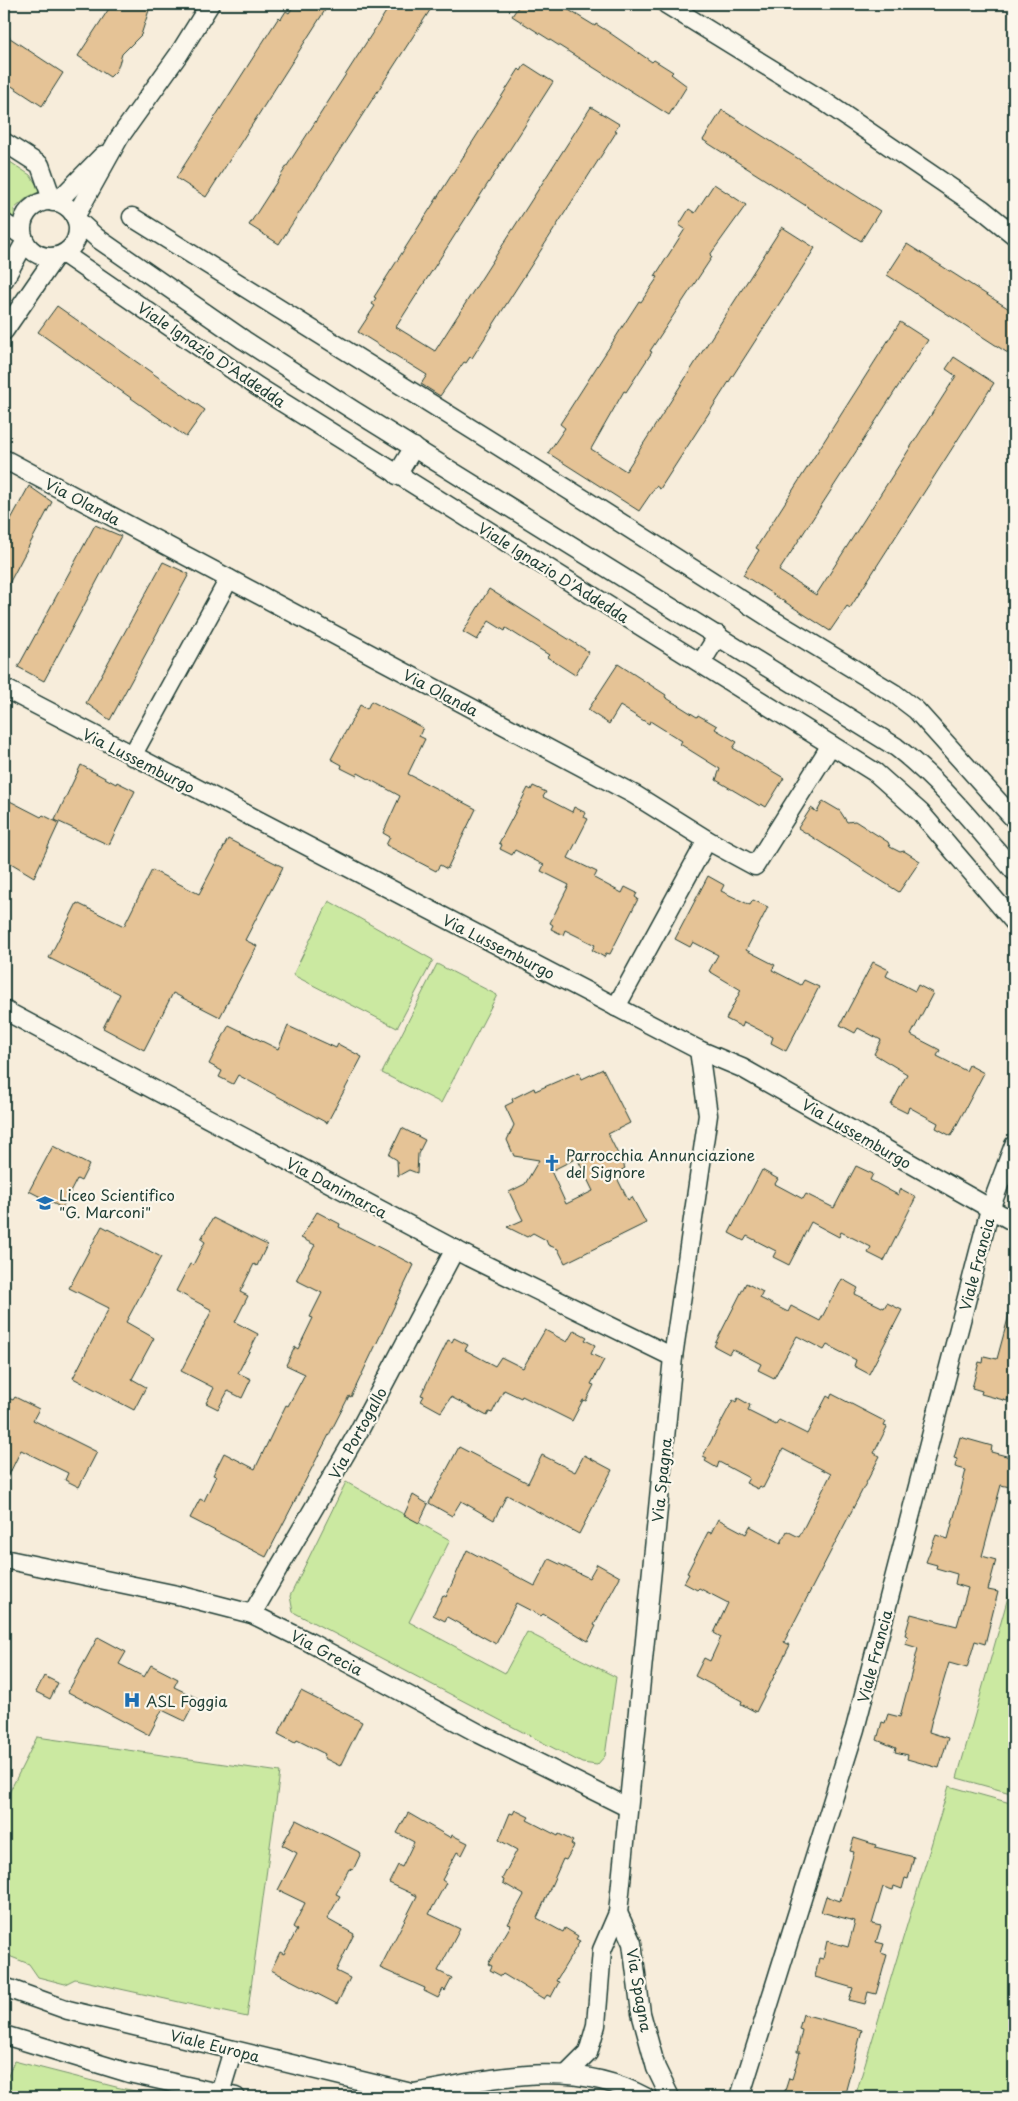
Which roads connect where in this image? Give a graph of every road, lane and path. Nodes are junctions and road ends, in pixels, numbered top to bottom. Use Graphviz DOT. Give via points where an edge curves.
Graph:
graph roads {
  1 [pos="210,4"];
  2 [pos="666,4"];
  3 [pos="119,138"];
  4 [pos="4,142"];
  5 [pos="55,202"];
  6 [pos="132,217"];
  7 [pos="76,219"];
  8 [pos="4,223"];
  9 [pos="1014,235"];
  10 [pos="24,239"];
  11 [pos="60,255"];
  12 [pos="4,280"];
  13 [pos="4,332"];
  14 [pos="414,447"];
  15 [pos="4,460"];
  16 [pos="397,474"];
  17 [pos="229,579"];
  18 [pos="718,635"];
  19 [pos="701,663"];
  20 [pos="4,688"];
  21 [pos="831,744"];
  22 [pos="132,756"];
  23 [pos="1014,819"];
  24 [pos="707,840"];
  25 [pos="1014,871"];
  26 [pos="1014,922"];
  27 [pos="616,1006"];
  28 [pos="4,1010"];
  29 [pos="699,1050"];
  30 [pos="1014,1145"];
  31 [pos="990,1209"];
  32 [pos="1014,1222"];
  33 [pos="456,1249"];
  34 [pos="673,1357"];
  35 [pos="4,1559"];
  36 [pos="252,1614"];
  37 [pos="627,1807"];
  38 [pos="618,1912"];
  39 [pos="4,1987"];
  40 [pos="4,2035"];
  41 [pos="233,2050"];
  42 [pos="568,2073"];
  43 [pos="228,2095"];
  44 [pos="419,2095"];
  45 [pos="645,2097"];
  46 [pos="670,2097"];
  47 [pos="740,2097"];
  1 -- 3 [label="street"];
  2 -- 9 [label="street" via="825,102 982,209"];
  3 -- 5 [label="street"];
  3 -- 7 [label="street"];
  4 -- 5 [label="street" via="40,165"];
  5 -- 7 [label="street" via="71,210"];
  5 -- 10 [label="street" via="36,206 29,212 24,219"];
  6 -- 23 [label="street" via="895,694 946,741"];
  7 -- 11 [label="street" via="76,239"];
  7 -- 14 [label="street, Viale Ignazio D'Addedda" via="97,238 244,340"];
  8 -- 10 [label="street"];
  10 -- 11 [label="street" via="38,254"];
  10 -- 12 [label="street"];
  11 -- 13 [label="street"];
  11 -- 16 [label="street, Viale Ignazio D'Addedda" via="230,369"];
  14 -- 16 [label="street"];
  14 -- 18 [label="street, Viale Ignazio D'Addedda"];
  15 -- 17 [label="street, Via Olanda"];
  16 -- 19 [label="street, Viale Ignazio D'Addedda"];
  17 -- 22 [label="street"];
  17 -- 24 [label="street, Via Olanda" via="635,795"];
  18 -- 19 [label="street"];
  18 -- 25 [label="street, Viale Ignazio D'Addedda" via="896,746 952,798"];
  19 -- 21 [label="street, Viale Ignazio D'Addedda"];
  20 -- 22 [label="street, Via Lussemburgo"];
  21 -- 24 [label="street, Via Olanda" via="755,866"];
  21 -- 26 [label="street, Viale Ignazio D'Addedda" via="876,773 921,813"];
  22 -- 27 [label="street, Via Lussemburgo"];
  24 -- 27 [label="street"];
  27 -- 29 [label="street, Via Lussemburgo"];
  28 -- 33 [label="street, Via Danimarca"];
  29 -- 31 [label="street, Via Lussemburgo" via="742,1068"];
  29 -- 34 [label="street, Via Spagna" via="708,1114"];
  30 -- 31 [label="street, Viale Francia"];
  31 -- 32 [label="street, Via Lussemburgo"];
  31 -- 47 [label="street, Viale Francia" via="855,1728"];
  33 -- 34 [label="street, Via Danimarca"];
  33 -- 36 [label="street, Via Portogallo" via="360,1428"];
  34 -- 37 [label="street, Via Spagna"];
  35 -- 36 [label="street, Via Grecia"];
  36 -- 37 [label="street, Via Grecia"];
  37 -- 38 [label="street, Via Spagna"];
  38 -- 42 [label="street, Via Spagna" via="602,1950 596,2025 588,2053"];
  38 -- 46 [label="street, Via Spagna" via="632,1943 641,2013 656,2068"];
  39 -- 41 [label="street, Viale Europa" via="68,2010"];
  40 -- 43 [label="street" via="129,2073"];
  41 -- 43 [label="street"];
  41 -- 44 [label="street, Viale Europa"];
  42 -- 44 [label="street" via="537,2074"];
  42 -- 45 [label="street" via="594,2078"];
}
